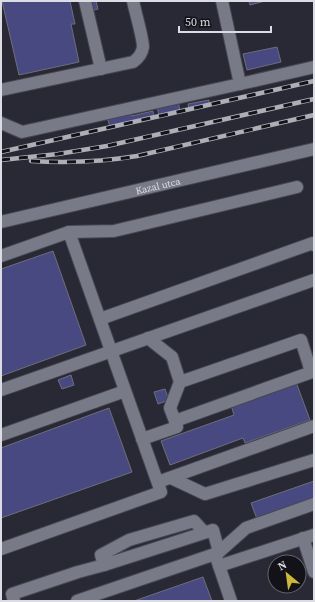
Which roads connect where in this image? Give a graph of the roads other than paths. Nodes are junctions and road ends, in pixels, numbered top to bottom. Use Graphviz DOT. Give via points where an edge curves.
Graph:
graph roads {
  1 [pos="85,1"];
  2 [pos="133,1"];
  3 [pos="222,1"];
  4 [pos="314,67"];
  5 [pos="101,69"];
  6 [pos="240,84"];
  7 [pos="1,90"];
  8 [pos="1,123"];
  9 [pos="314,148"];
  10 [pos="297,187"];
  11 [pos="1,222"];
  12 [pos="69,232"];
  13 [pos="314,245"];
  14 [pos="1,256"];
  15 [pos="314,280"];
  16 [pos="100,319"];
  17 [pos="148,338"];
  18 [pos="112,351"];
  19 [pos="312,364"];
  20 [pos="180,382"];
  21 [pos="1,390"];
  22 [pos="125,391"];
  23 [pos="175,421"];
  24 [pos="314,426"];
  25 [pos="1,435"];
  26 [pos="142,439"];
  27 [pos="314,460"];
  28 [pos="171,478"];
  29 [pos="158,482"];
  30 [pos="314,504"];
  31 [pos="308,536"];
  32 [pos="1,549"];
  33 [pos="217,553"];
  34 [pos="219,566"];
  35 [pos="314,572"];
  36 [pos="14,601"];
  37 [pos="77,601"];
  38 [pos="231,601"];
  1 -- 5 [label="street"];
  2 -- 5 [label="street" via="143,46 141,55 133,62"];
  3 -- 6 [label="street"];
  4 -- 6 [label="street"];
  5 -- 7 [label="street"];
  6 -- 8 [label="street" via="22,132"];
  9 -- 11 [label="street, Kazal utca"];
  10 -- 12 [label="street" via="114,231"];
  12 -- 14 [label="street"];
  12 -- 16 [label="street"];
  13 -- 16 [label="street" via="313,243"];
  15 -- 17 [label="street"];
  16 -- 18 [label="street"];
  17 -- 18 [label="street"];
  17 -- 20 [label="street" via="172,356"];
  18 -- 21 [label="street"];
  18 -- 22 [label="street"];
  19 -- 20 [label="street" via="300,340"];
  19 -- 23 [label="street" via="312,372"];
  20 -- 23 [label="street" via="170,408"];
  22 -- 25 [label="street"];
  22 -- 26 [label="street"];
  23 -- 26 [label="street" via="177,427"];
  24 -- 28 [label="street"];
  26 -- 29 [label="street"];
  27 -- 28 [label="street" via="206,494"];
  28 -- 29 [label="street"];
  29 -- 32 [label="street" via="161,492"];
  30 -- 33 [label="street" via="246,528"];
  31 -- 34 [label="street"];
  31 -- 35 [label="street"];
  33 -- 34 [label="street"];
  33 -- 36 [label="street" via="213,530 204,532 12,594"];
  33 -- 37 [label="street"];
  34 -- 38 [label="street"];
}
